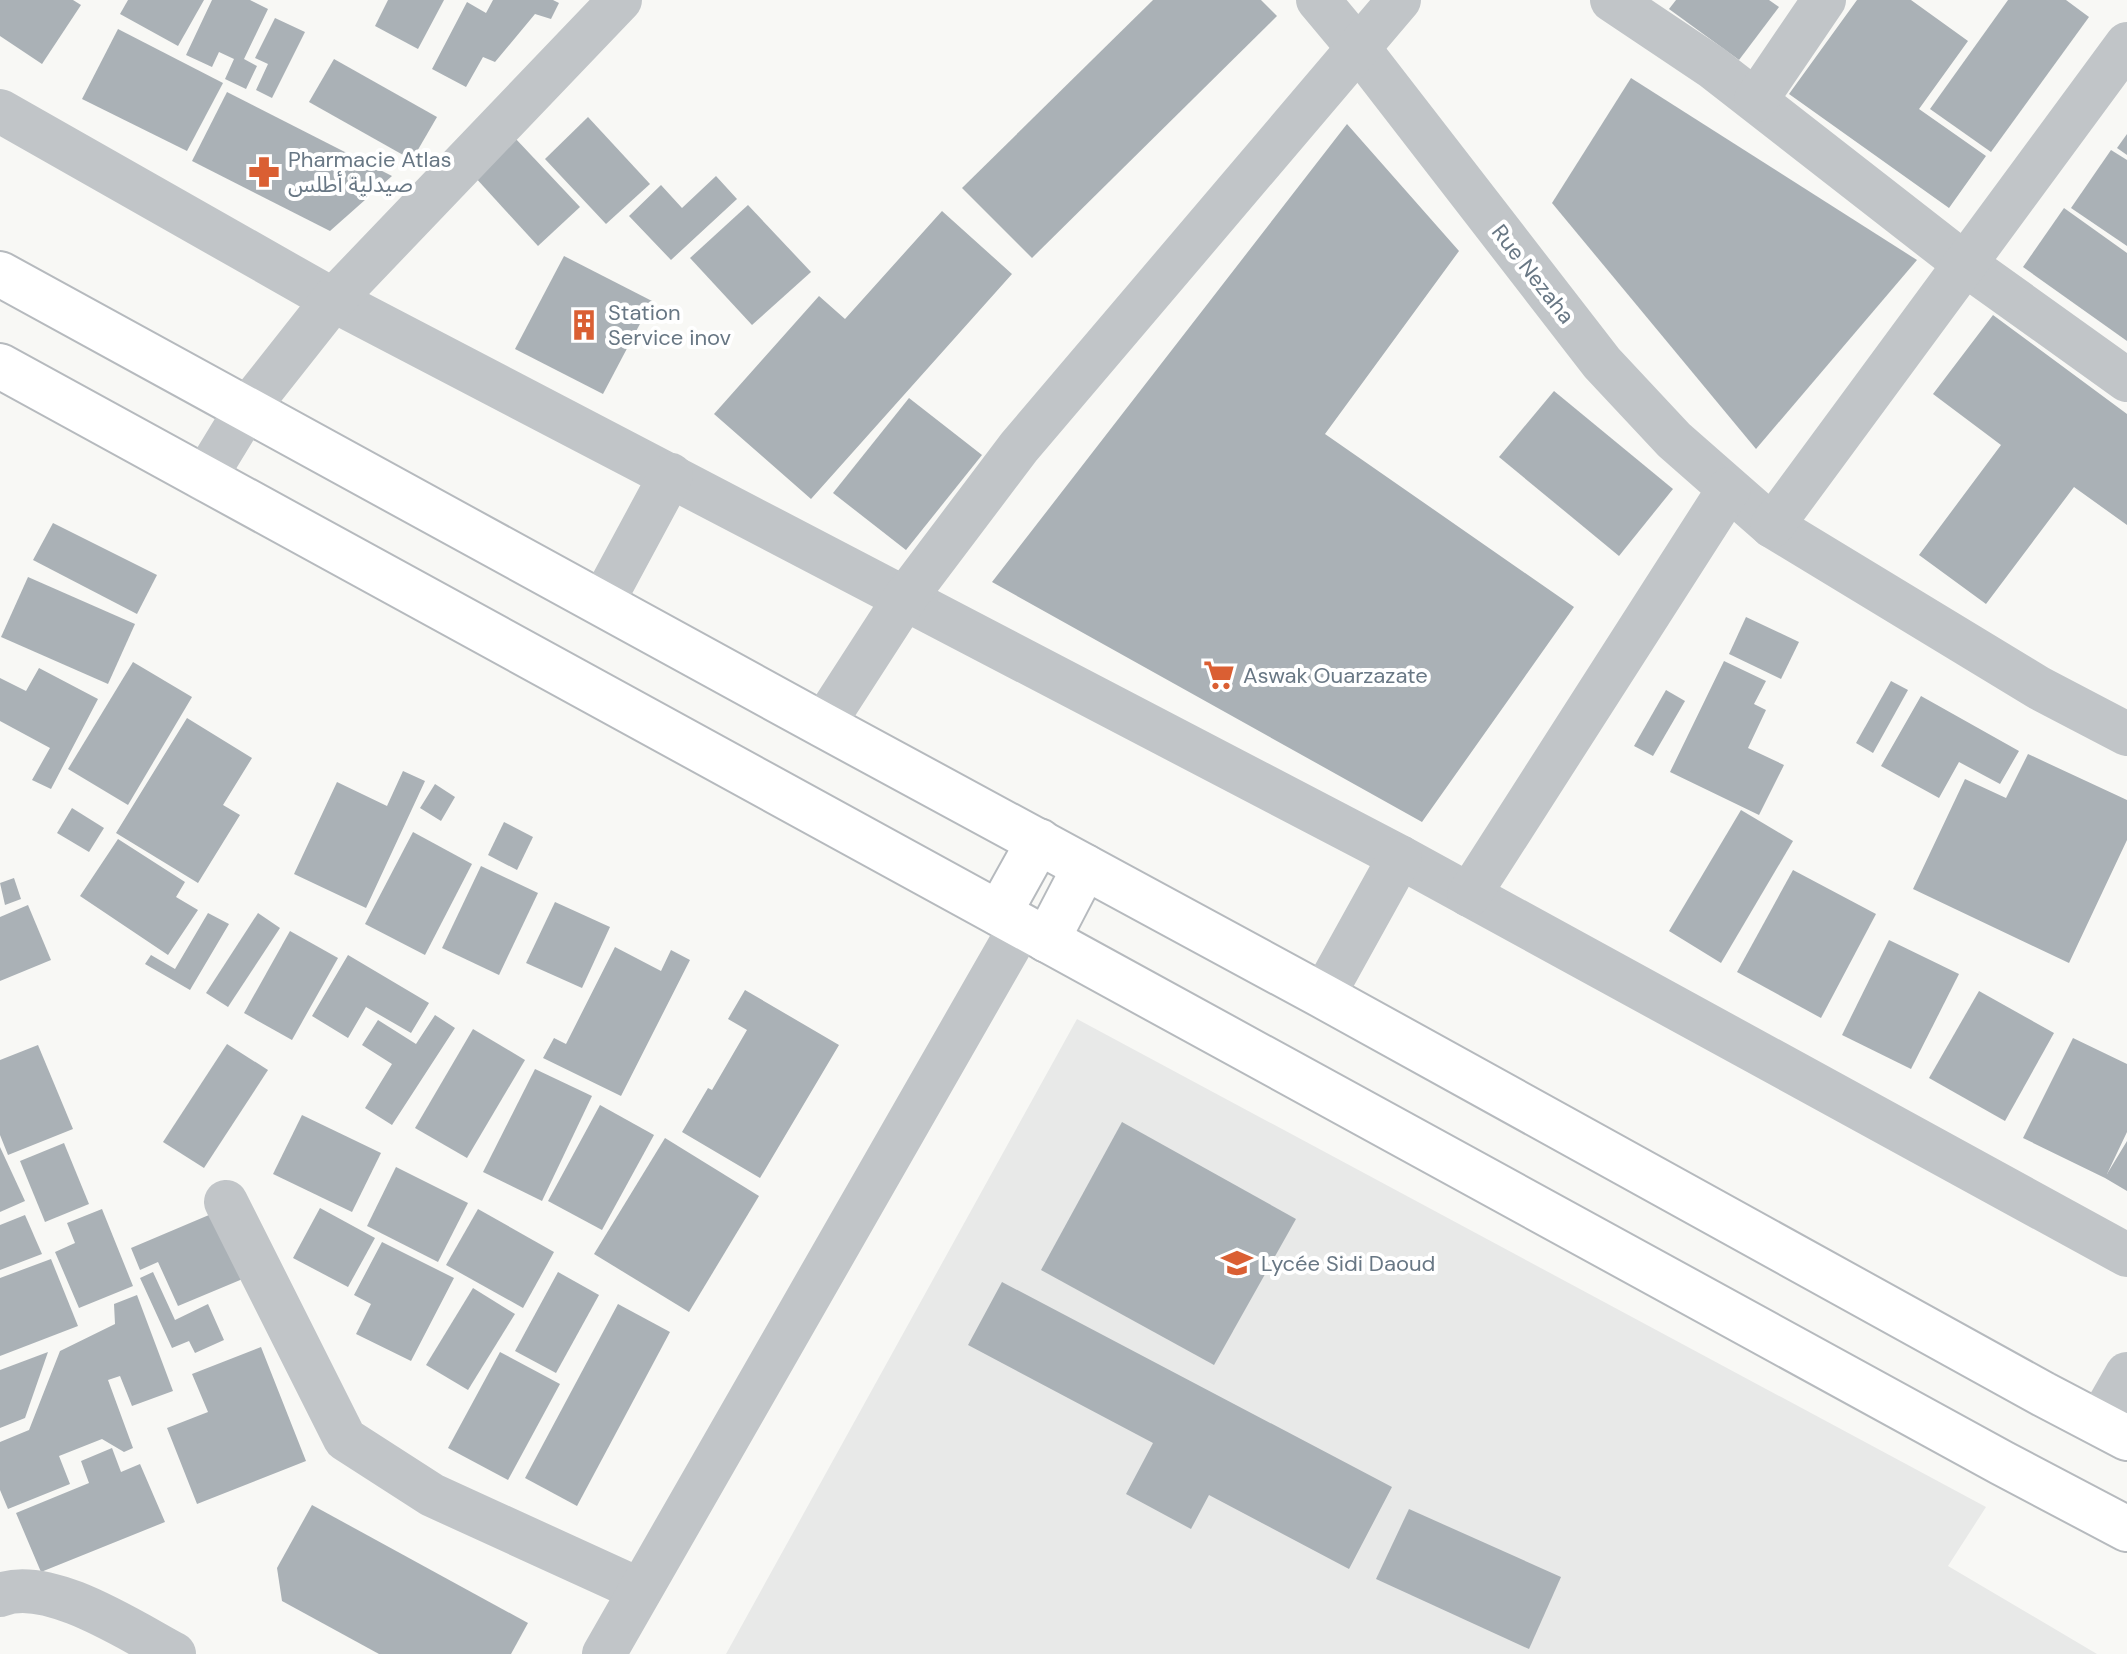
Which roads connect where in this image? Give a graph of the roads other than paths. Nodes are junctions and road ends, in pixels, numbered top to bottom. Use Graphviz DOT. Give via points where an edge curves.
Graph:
graph roads {
  1 [pos="620,0"];
  2 [pos="1318,0"];
  3 [pos="1399,0"];
  4 [pos="1612,0"];
  5 [pos="1824,0"];
  6 [pos="2127,44"];
  7 [pos="1359,49"];
  8 [pos="1756,100"];
  9 [pos="0,111"];
  10 [pos="1965,264"];
  11 [pos="0,274"];
  12 [pos="333,300"];
  13 [pos="0,366"];
  14 [pos="2127,380"];
  15 [pos="246,410"];
  16 [pos="671,475"];
  17 [pos="204,479"];
  18 [pos="1729,489"];
  19 [pos="1772,526"];
  20 [pos="905,598"];
  21 [pos="602,603"];
  22 [pos="823,725"];
  23 [pos="2127,734"];
  24 [pos="1039,841"];
  25 [pos="1400,857"];
  26 [pos="1085,867"];
  27 [pos="1469,895"];
  28 [pos="1022,927"];
  29 [pos="1323,996"];
  30 [pos="226,1202"];
  31 [pos="2127,1255"];
  32 [pos="2127,1374"];
  33 [pos="2113,1430"];
  34 [pos="2127,1529"];
  35 [pos="3,1585"];
  36 [pos="640,1590"];
  37 [pos="174,1654"];
  38 [pos="604,1654"];
  1 -- 12 [label="street"];
  2 -- 7 [label="street, Rue Nezaha"];
  3 -- 7 [label="street"];
  4 -- 8 [label="street"];
  5 -- 8 [label="street"];
  6 -- 10 [label="street"];
  7 -- 18 [label="street, Rue Nezaha" via="1602,363"];
  7 -- 20 [label="street" via="1019,447"];
  8 -- 10 [label="street"];
  9 -- 12 [label="street"];
  10 -- 14 [label="street"];
  10 -- 19 [label="street"];
  11 -- 15 [label="main road"];
  12 -- 15 [label="street"];
  12 -- 16 [label="street"];
  13 -- 17 [label="main road"];
  15 -- 17 [label="street"];
  15 -- 21 [label="main road"];
  16 -- 20 [label="street"];
  16 -- 21 [label="street"];
  17 -- 28 [label="main road"];
  18 -- 19 [label="street, Rue Nezaha"];
  18 -- 27 [label="street"];
  19 -- 23 [label="street, Rue Nezaha" via="2039,688"];
  20 -- 22 [label="street"];
  20 -- 25 [label="street"];
  21 -- 22 [label="main road"];
  22 -- 24 [label="main road"];
  24 -- 26 [label="main road"];
  24 -- 28 [label="main road"];
  25 -- 27 [label="street"];
  25 -- 29 [label="street"];
  26 -- 28 [label="main road"];
  26 -- 29 [label="main road"];
  27 -- 31 [label="street"];
  28 -- 34 [label="main road"];
  28 -- 36 [label="street"];
  29 -- 33 [label="main road"];
  30 -- 36 [label="street" via="345,1439 432,1495"];
  32 -- 33 [label="street"];
  35 -- 37 [label="street" via="73,1601"];
  36 -- 38 [label="street"];
}
